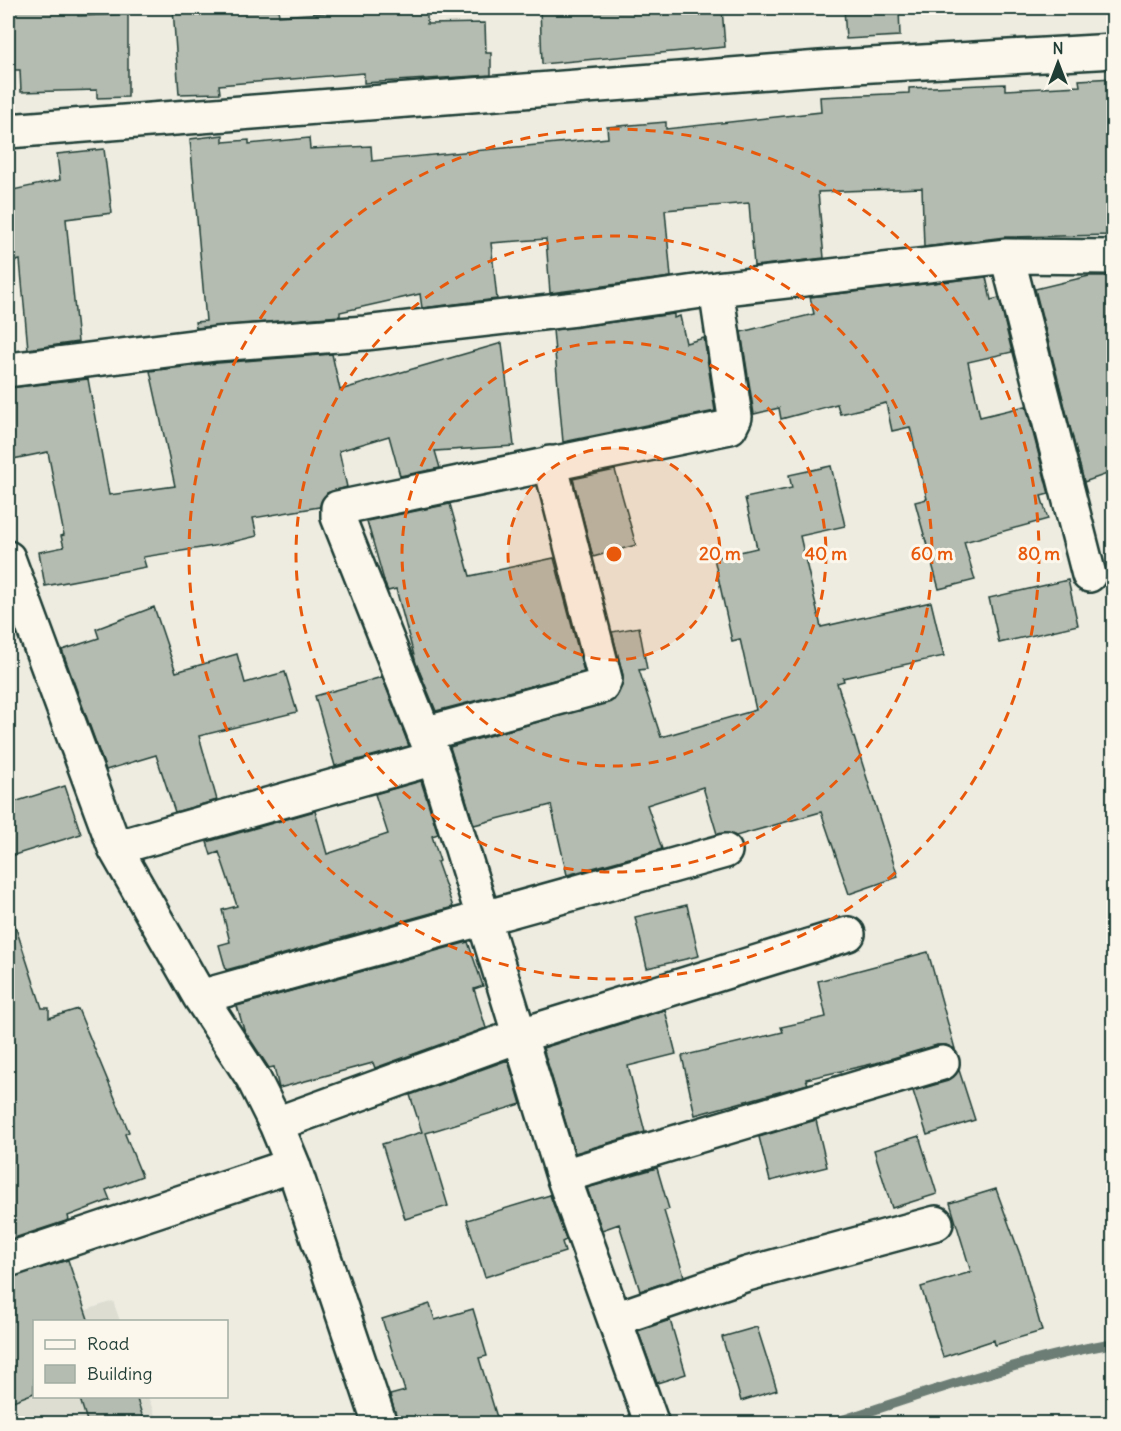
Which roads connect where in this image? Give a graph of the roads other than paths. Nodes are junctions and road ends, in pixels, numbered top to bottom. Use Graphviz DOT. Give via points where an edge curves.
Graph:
graph roads {
  1 [pos="1113,51"];
  2 [pos="8,131"];
  3 [pos="1007,256"];
  4 [pos="1113,257"];
  5 [pos="716,289"];
  6 [pos="8,370"];
  7 [pos="550,463"];
  8 [pos="8,558"];
  9 [pos="1089,575"];
  10 [pos="429,746"];
  11 [pos="115,848"];
  12 [pos="725,851"];
  13 [pos="486,918"];
  14 [pos="848,934"];
  15 [pos="200,997"];
  16 [pos="518,1036"];
  17 [pos="942,1063"];
  18 [pos="276,1124"];
  19 [pos="293,1165"];
  20 [pos="563,1176"];
  21 [pos="936,1223"];
  22 [pos="8,1260"];
  23 [pos="615,1319"];
  24 [pos="380,1424"];
  25 [pos="652,1424"];
  1 -- 2 [label="street" via="820,68"];
  3 -- 4 [label="street"];
  3 -- 5 [label="street"];
  3 -- 9 [label="street"];
  5 -- 6 [label="street" via="365,333 216,344"];
  5 -- 7 [label="street" via="734,423 730,427"];
  7 -- 10 [label="street" via="605,679 602,686"];
  7 -- 10 [label="street" via="338,508 338,517"];
  8 -- 11 [label="street"];
  10 -- 11 [label="street"];
  10 -- 13 [label="street"];
  11 -- 15 [label="street"];
  12 -- 13 [label="street"];
  13 -- 15 [label="street"];
  13 -- 16 [label="street"];
  14 -- 16 [label="street"];
  15 -- 18 [label="street" via="253,1078"];
  16 -- 18 [label="street"];
  16 -- 20 [label="street"];
  17 -- 20 [label="street"];
  18 -- 19 [label="street"];
  19 -- 22 [label="street"];
  19 -- 24 [label="street"];
  20 -- 23 [label="street"];
  21 -- 23 [label="street" via="747,1274"];
  23 -- 25 [label="street"];
}
